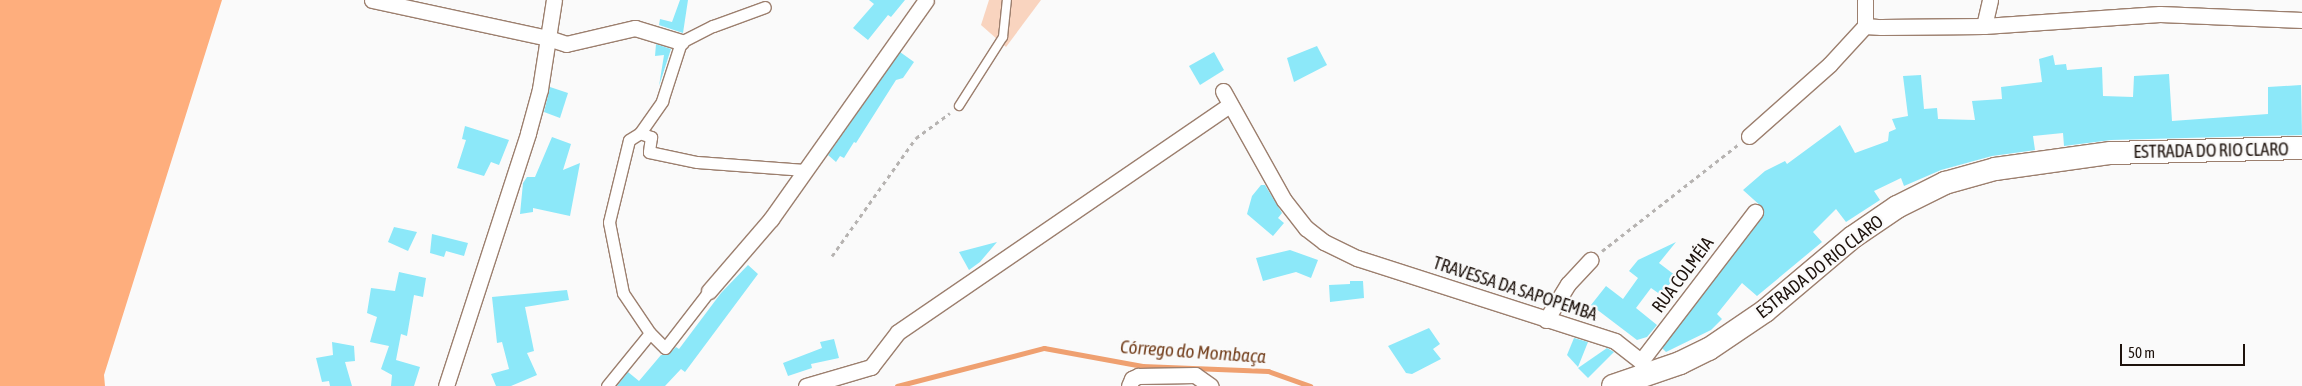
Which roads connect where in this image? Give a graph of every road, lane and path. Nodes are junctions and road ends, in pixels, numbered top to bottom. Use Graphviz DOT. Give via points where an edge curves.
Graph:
graph roads {
  1 [pos="372,0"];
  2 [pos="554,0"];
  3 [pos="926,0"];
  4 [pos="1008,0"];
  5 [pos="1865,0"];
  6 [pos="1990,0"];
  7 [pos="765,7"];
  8 [pos="2142,7"];
  9 [pos="2302,20"];
  10 [pos="1865,26"];
  11 [pos="1984,26"];
  12 [pos="548,38"];
  13 [pos="681,42"];
  14 [pos="1223,91"];
  15 [pos="1230,105"];
  16 [pos="959,106"];
  17 [pos="640,133"];
  18 [pos="1749,136"];
  19 [pos="2302,148"];
  20 [pos="805,170"];
  21 [pos="1755,212"];
  22 [pos="832,256"];
  23 [pos="1590,260"];
  24 [pos="709,291"];
  25 [pos="1546,320"];
  26 [pos="650,332"];
  27 [pos="1644,368"];
  28 [pos="446,386"];
  29 [pos="607,386"];
  30 [pos="806,386"];
  31 [pos="1129,386"];
  32 [pos="1212,386"];
  33 [pos="1613,386"];
  1 -- 12 [label="street"];
  2 -- 12 [label="street"];
  3 -- 20 [label="street"];
  4 -- 16 [label="lane" via="1003,36"];
  5 -- 10 [label="street"];
  6 -- 11 [label="street"];
  7 -- 13 [label="street"];
  8 -- 9 [label="street"];
  8 -- 11 [label="street"];
  10 -- 11 [label="street"];
  10 -- 18 [label="street" via="1830,64"];
  12 -- 13 [label="street" via="566,44 635,28"];
  12 -- 28 [label="street" via="540,89 525,141"];
  13 -- 17 [label="street" via="662,102"];
  14 -- 15 [label="street, TRAVESSA DA SAPOPEMBA"];
  15 -- 25 [label="street, TRAVESSA DA SAPOPEMBA" via="1284,200 1306,228 1324,242 1357,258"];
  15 -- 30 [label="street" via="898,332 870,366"];
  16 -- 22 [label="path" via="916,138"];
  17 -- 20 [label="street" via="651,137 649,152 697,162"];
  17 -- 26 [label="street" via="629,140 609,222 623,293"];
  18 -- 23 [label="path"];
  19 -- 27 [label="main road, ESTRADA DO RIO CLARO" via="2111,153 1995,168 1945,183 1897,207 1853,237 1738,331 1680,364"];
  20 -- 24 [label="street" via="771,219"];
  21 -- 27 [label="street, RUA COLMÉIA"];
  23 -- 25 [label="street" via="1568,284"];
  24 -- 26 [label="street" via="665,348"];
  25 -- 27 [label="street, TRAVESSA DA SAPOPEMBA" via="1614,341"];
  26 -- 29 [label="street"];
  27 -- 33 [label="main road, ESTRADA DO RIO CLARO"];
  31 -- 32 [label="street" via="1138,376 1195,375"];
}
